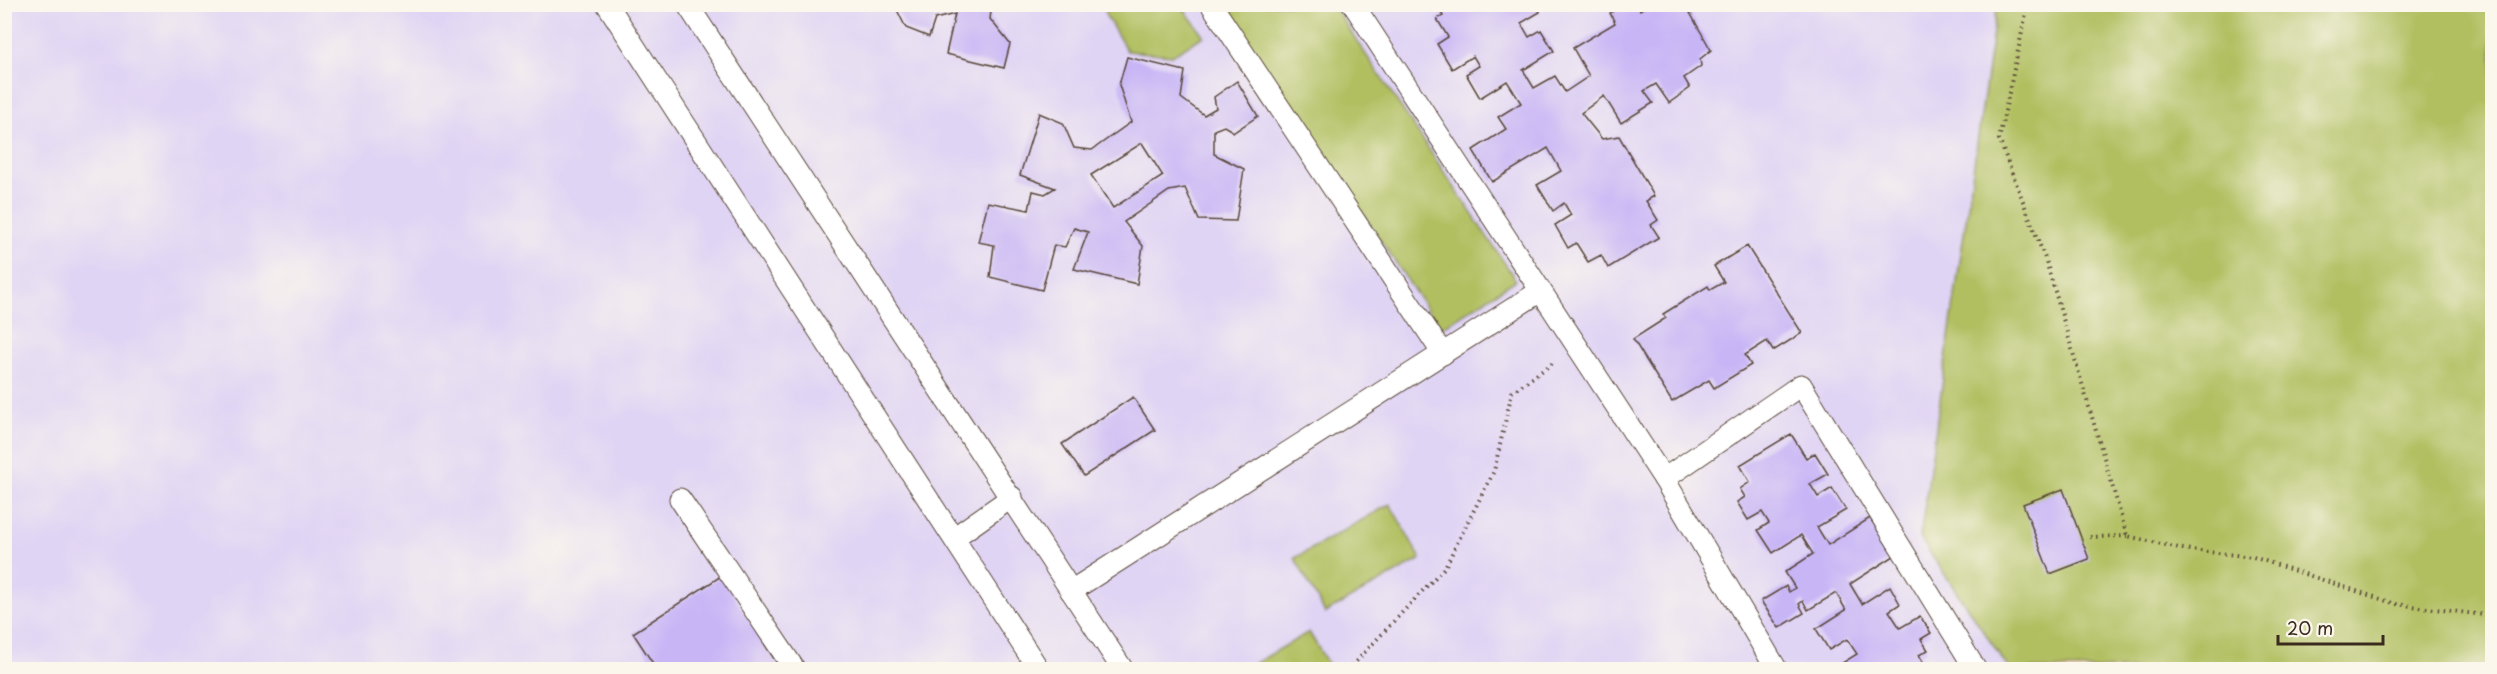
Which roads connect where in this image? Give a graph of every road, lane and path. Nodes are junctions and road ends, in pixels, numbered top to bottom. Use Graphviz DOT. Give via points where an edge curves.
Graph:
graph roads {
  1 [pos="607,4"];
  2 [pos="687,4"];
  3 [pos="1210,4"];
  4 [pos="1353,4"];
  5 [pos="2028,4"];
  6 [pos="1539,292"];
  7 [pos="1576,346"];
  8 [pos="1443,354"];
  9 [pos="1664,479"];
  10 [pos="1012,497"];
  11 [pos="680,499"];
  12 [pos="2127,536"];
  13 [pos="955,537"];
  14 [pos="2090,537"];
  15 [pos="1071,591"];
  16 [pos="2493,617"];
  17 [pos="795,669"];
  18 [pos="1040,669"];
  19 [pos="1123,669"];
  20 [pos="1348,669"];
  21 [pos="1777,669"];
  22 [pos="1976,669"];
  1 -- 13 [label="lane"];
  2 -- 10 [label="lane"];
  3 -- 8 [label="lane"];
  4 -- 6 [label="lane"];
  5 -- 12 [label="path" via="1999,139 2046,261"];
  6 -- 7 [label="lane"];
  6 -- 8 [label="lane"];
  7 -- 9 [label="lane"];
  7 -- 20 [label="path" via="1512,392 1494,471 1445,567"];
  8 -- 15 [label="lane"];
  9 -- 21 [label="lane"];
  9 -- 22 [label="lane" via="1801,385"];
  10 -- 13 [label="lane"];
  10 -- 15 [label="lane"];
  11 -- 17 [label="lane"];
  12 -- 14 [label="path"];
  12 -- 16 [label="path" via="2183,549 2253,557 2396,604"];
  13 -- 18 [label="lane"];
  15 -- 19 [label="lane"];
}
